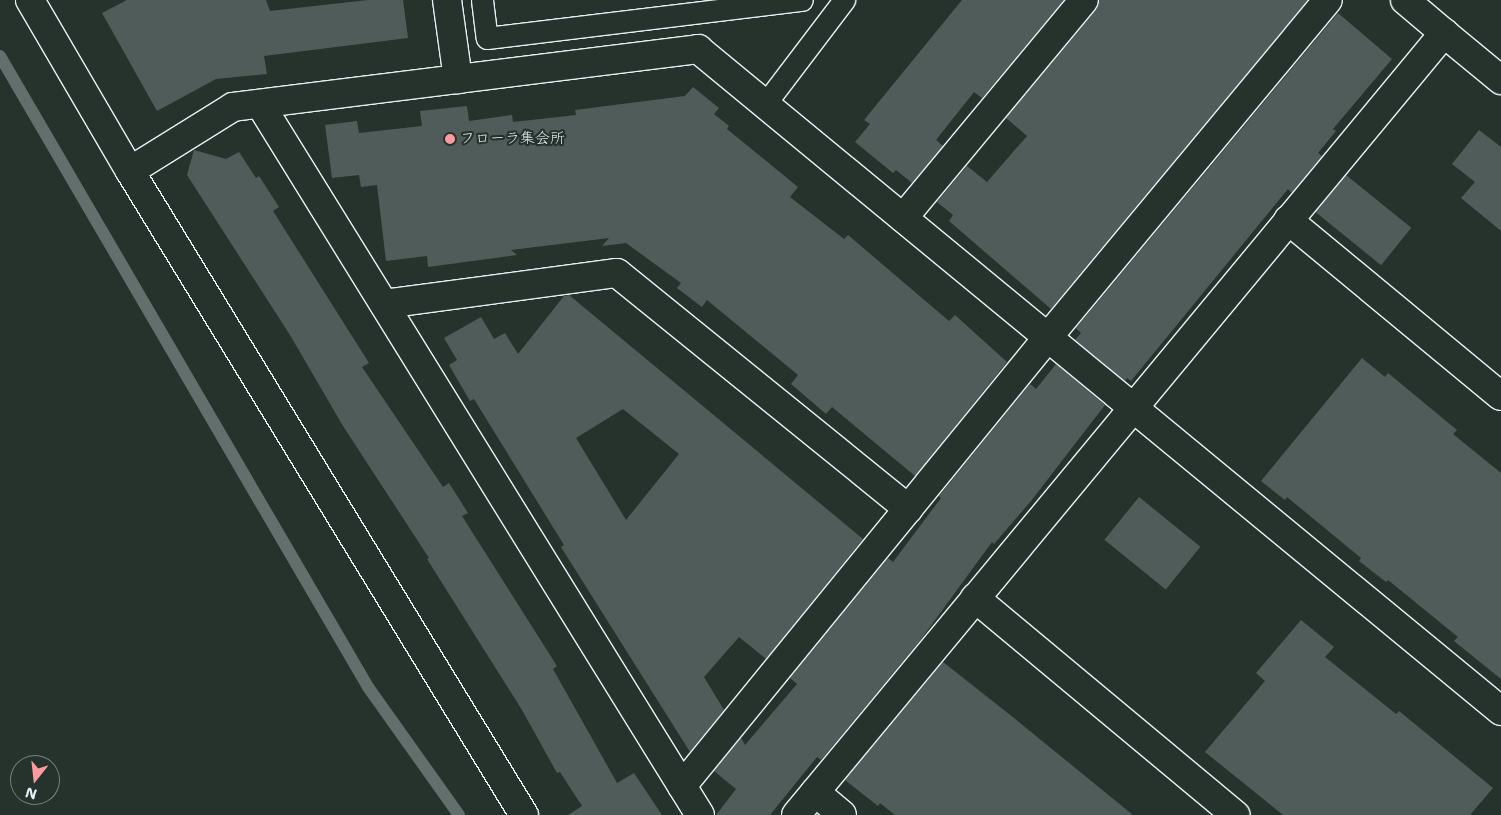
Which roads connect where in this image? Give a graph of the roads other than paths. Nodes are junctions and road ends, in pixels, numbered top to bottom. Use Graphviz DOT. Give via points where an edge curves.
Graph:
graph roads {
  1 [pos="30,0"];
  2 [pos="447,0"];
  3 [pos="482,0"];
  4 [pos="802,0"];
  5 [pos="844,0"];
  6 [pos="1084,0"];
  7 [pos="1328,0"];
  8 [pos="1405,0"];
  9 [pos="1444,33"];
  10 [pos="458,79"];
  11 [pos="1501,80"];
  12 [pos="260,104"];
  13 [pos="765,104"];
  14 [pos="130,171"];
  15 [pos="904,218"];
  16 [pos="1288,220"];
  17 [pos="384,304"];
  18 [pos="1048,336"];
  19 [pos="1501,396"];
  20 [pos="1134,407"];
  21 [pos="908,510"];
  22 [pos="975,598"];
  23 [pos="1501,711"];
  24 [pos="682,786"];
  25 [pos="815,792"];
  26 [pos="524,815"];
  27 [pos="700,815"];
  28 [pos="796,815"];
  29 [pos="842,815"];
  30 [pos="1235,815"];
  1 -- 14 [label="street"];
  2 -- 10 [label="street"];
  3 -- 4 [label="lane" via="487,38"];
  5 -- 13 [label="lane"];
  6 -- 15 [label="street"];
  7 -- 18 [label="street"];
  8 -- 9 [label="street"];
  9 -- 11 [label="street"];
  9 -- 16 [label="street"];
  10 -- 12 [label="street"];
  10 -- 13 [label="street" via="698,49"];
  12 -- 14 [label="street" via="233,107"];
  12 -- 17 [label="street"];
  13 -- 15 [label="street"];
  14 -- 26 [label="street"];
  15 -- 18 [label="street"];
  16 -- 19 [label="street"];
  16 -- 20 [label="street"];
  17 -- 21 [label="street" via="617,273"];
  17 -- 24 [label="street"];
  18 -- 20 [label="street"];
  18 -- 21 [label="street"];
  20 -- 22 [label="street"];
  20 -- 23 [label="street"];
  21 -- 24 [label="street"];
  22 -- 25 [label="street"];
  22 -- 30 [label="street"];
  24 -- 27 [label="street"];
  25 -- 28 [label="street"];
  25 -- 29 [label="street"];
}
